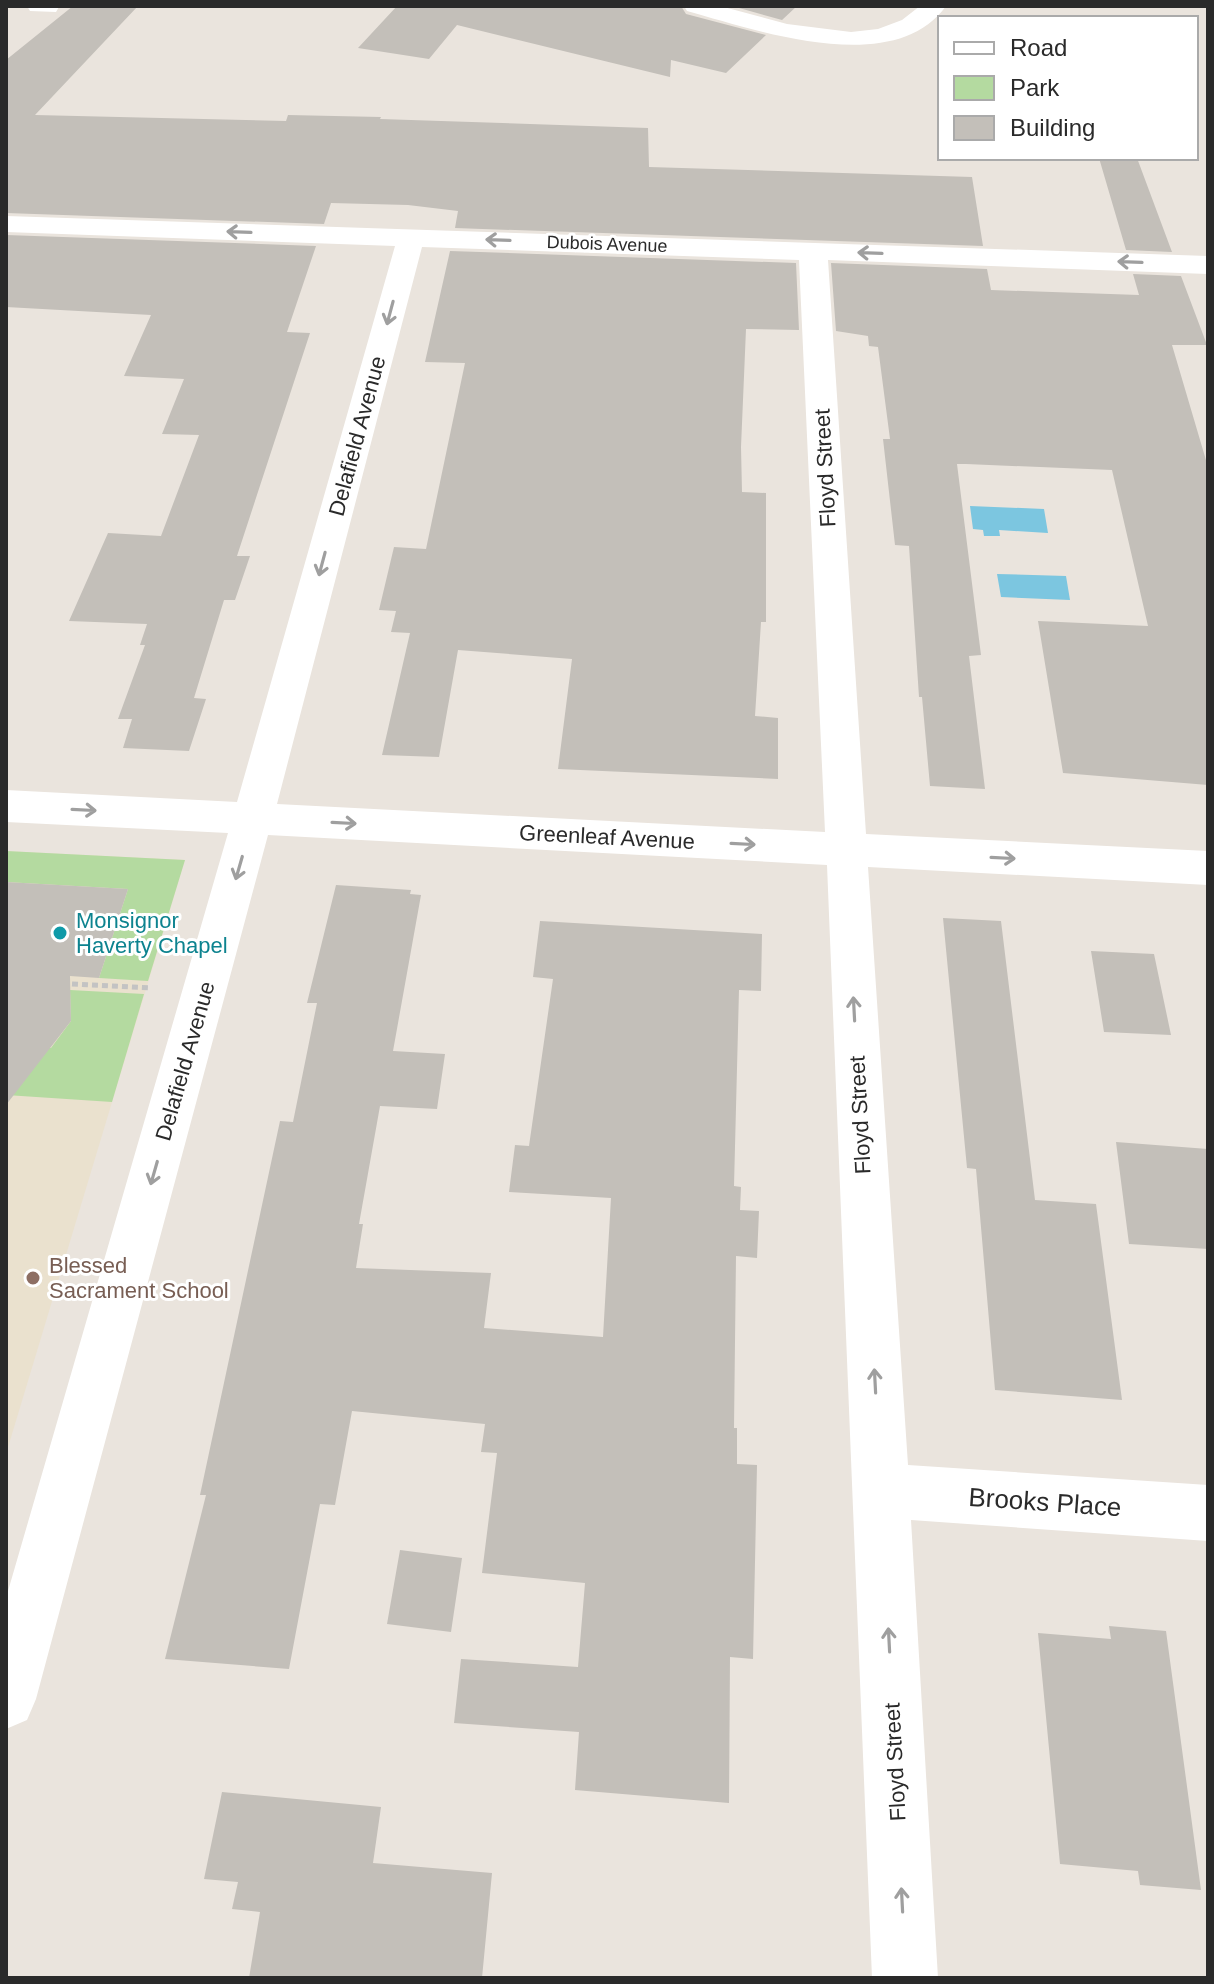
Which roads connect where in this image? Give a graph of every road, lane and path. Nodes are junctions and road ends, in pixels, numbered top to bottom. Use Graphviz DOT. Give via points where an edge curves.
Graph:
graph roads {
  1 [pos="695,6"];
  2 [pos="935,6"];
  3 [pos="6,224"];
  4 [pos="411,237"];
  5 [pos="813,251"];
  6 [pos="1208,265"];
  7 [pos="6,806"];
  8 [pos="253,818"];
  9 [pos="845,850"];
  10 [pos="1208,868"];
  11 [pos="72,984"];
  12 [pos="156,988"];
  13 [pos="882,1491"];
  14 [pos="1208,1513"];
  15 [pos="6,1699"];
  16 [pos="905,1978"];
  1 -- 2 [label="street" via="810,34 866,38 909,26"];
  4 -- 3 [label="street, Dubois Avenue, one-way"];
  5 -- 4 [label="street, Dubois Avenue, one-way"];
  4 -- 8 [label="street, Delafield Avenue, one-way"];
  6 -- 5 [label="street, Dubois Avenue, one-way"];
  5 -- 9 [label="street, Floyd Street"];
  7 -- 8 [label="street, Greenleaf Avenue, one-way"];
  8 -- 9 [label="street, Greenleaf Avenue, one-way"];
  8 -- 15 [label="street, Delafield Avenue, one-way"];
  9 -- 10 [label="street, Greenleaf Avenue, one-way"];
  13 -- 9 [label="street, Floyd Street, one-way"];
  11 -- 12 [label="path"];
  13 -- 14 [label="street, Brooks Place"];
  16 -- 13 [label="street, Floyd Street, one-way"];
}
